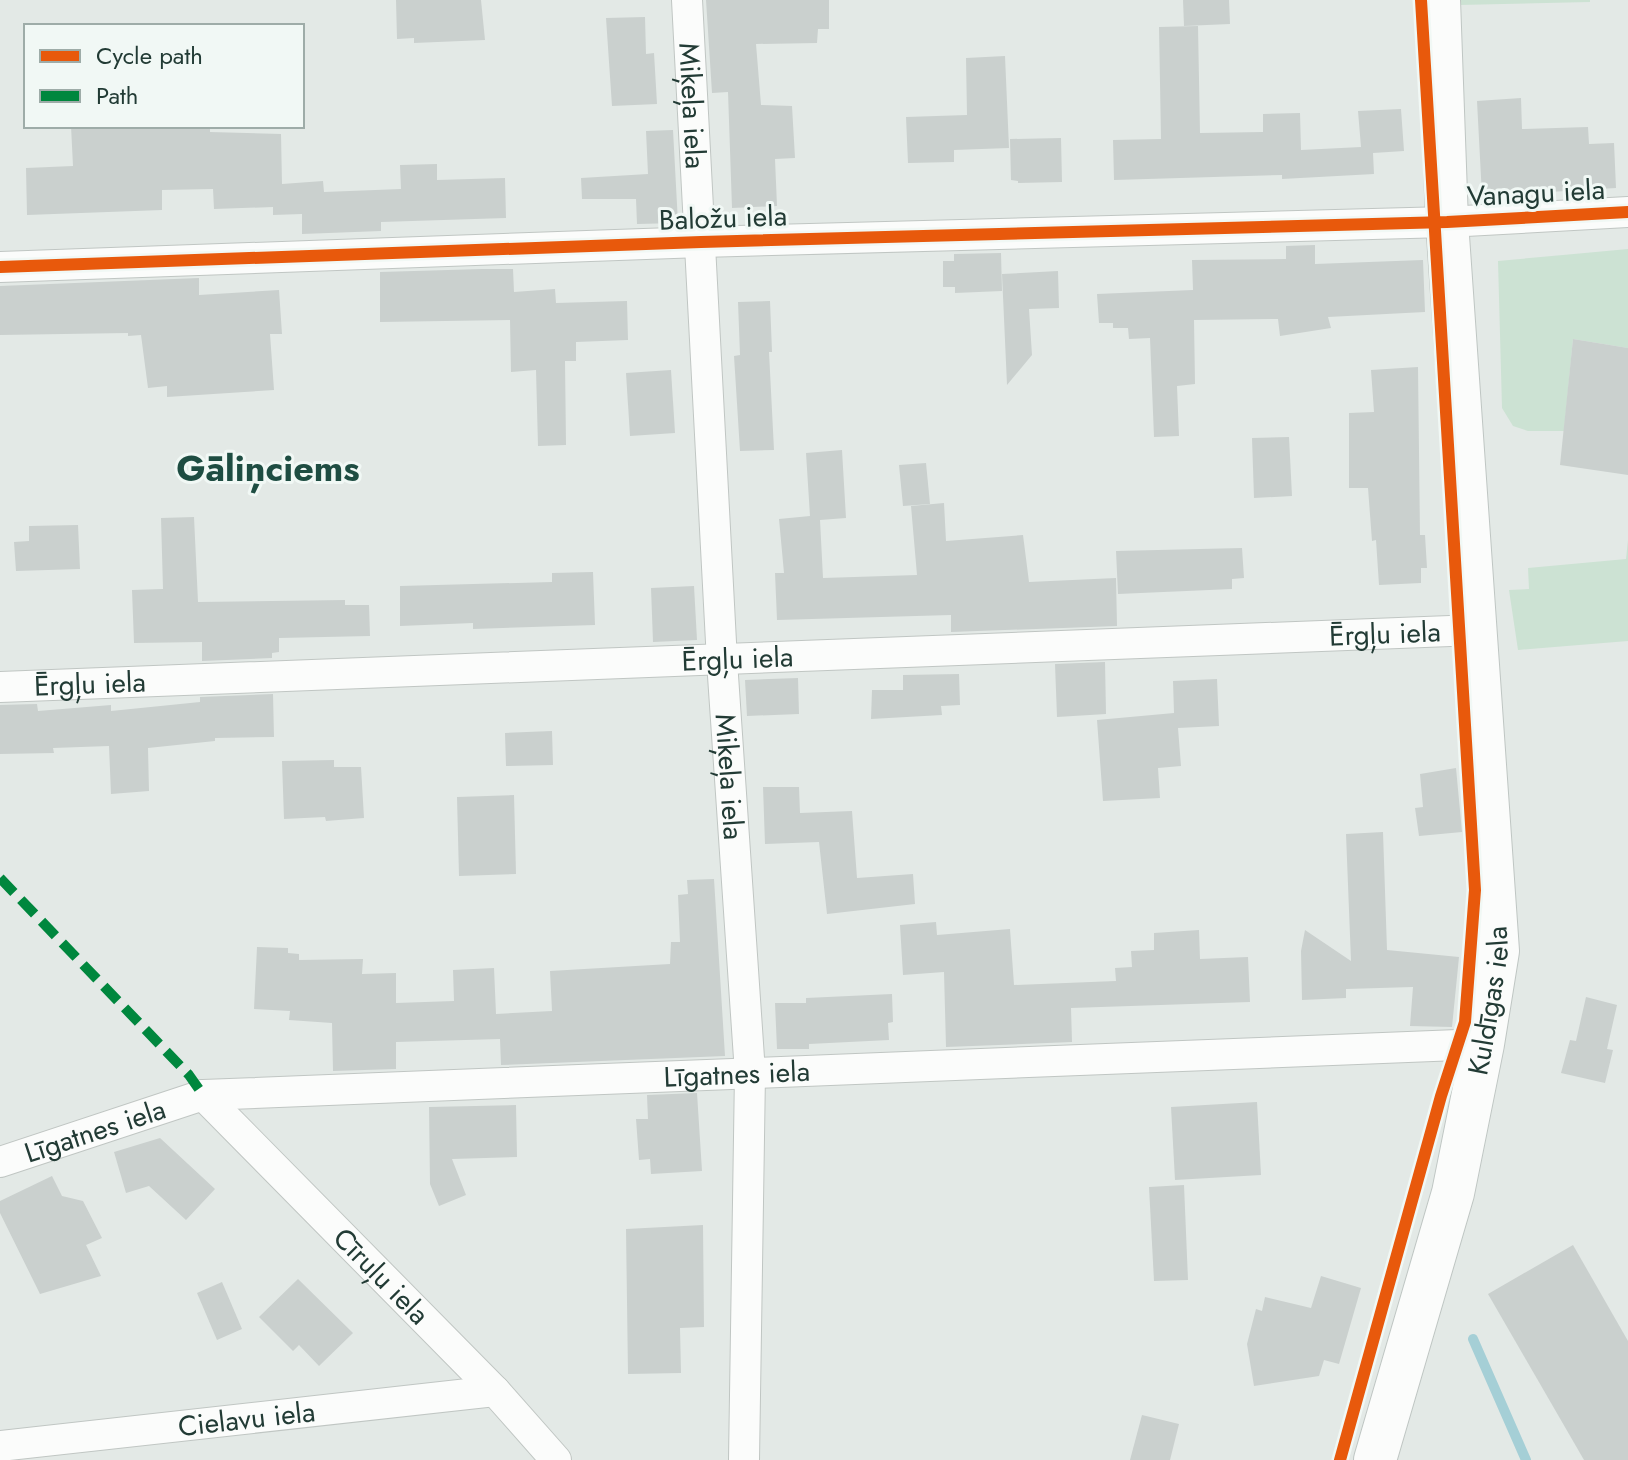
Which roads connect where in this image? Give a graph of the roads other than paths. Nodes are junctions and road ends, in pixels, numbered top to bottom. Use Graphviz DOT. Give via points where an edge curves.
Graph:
graph roads {
  1 [pos="687,0"];
  2 [pos="1439,0"];
  3 [pos="1628,212"];
  4 [pos="1447,222"];
  5 [pos="701,242"];
  6 [pos="0,267"];
  7 [pos="1476,630"];
  8 [pos="722,661"];
  9 [pos="0,687"];
  10 [pos="1483,1044"];
  11 [pos="750,1073"];
  12 [pos="203,1095"];
  13 [pos="0,1162"];
  14 [pos="495,1391"];
  15 [pos="0,1446"];
  16 [pos="556,1460"];
  17 [pos="744,1460"];
  18 [pos="1375,1460"];
  1 -- 5 [label="street, Miķeļa iela"];
  2 -- 4 [label="street, Kuldīgas iela"];
  3 -- 4 [label="street, Vanagu iela"];
  4 -- 5 [label="street, Baložu iela"];
  4 -- 7 [label="street, Kuldīgas iela"];
  5 -- 6 [label="street, Baložu iela"];
  5 -- 8 [label="street, Miķeļa iela"];
  7 -- 8 [label="street, Ērgļu iela"];
  7 -- 10 [label="street, Kuldīgas iela" via="1498,951"];
  8 -- 9 [label="street, Ērgļu iela"];
  8 -- 11 [label="street, Miķeļa iela"];
  10 -- 11 [label="street, Līgatnes iela"];
  10 -- 18 [label="street, Kuldīgas iela" via="1453,1193"];
  11 -- 12 [label="street, Līgatnes iela"];
  11 -- 17 [label="street, Miķeļa iela"];
  12 -- 13 [label="street, Līgatnes iela"];
  12 -- 14 [label="street, Cīruļu iela"];
  14 -- 15 [label="street, Cielavu iela"];
  14 -- 16 [label="street, Cīruļu iela"];
}
